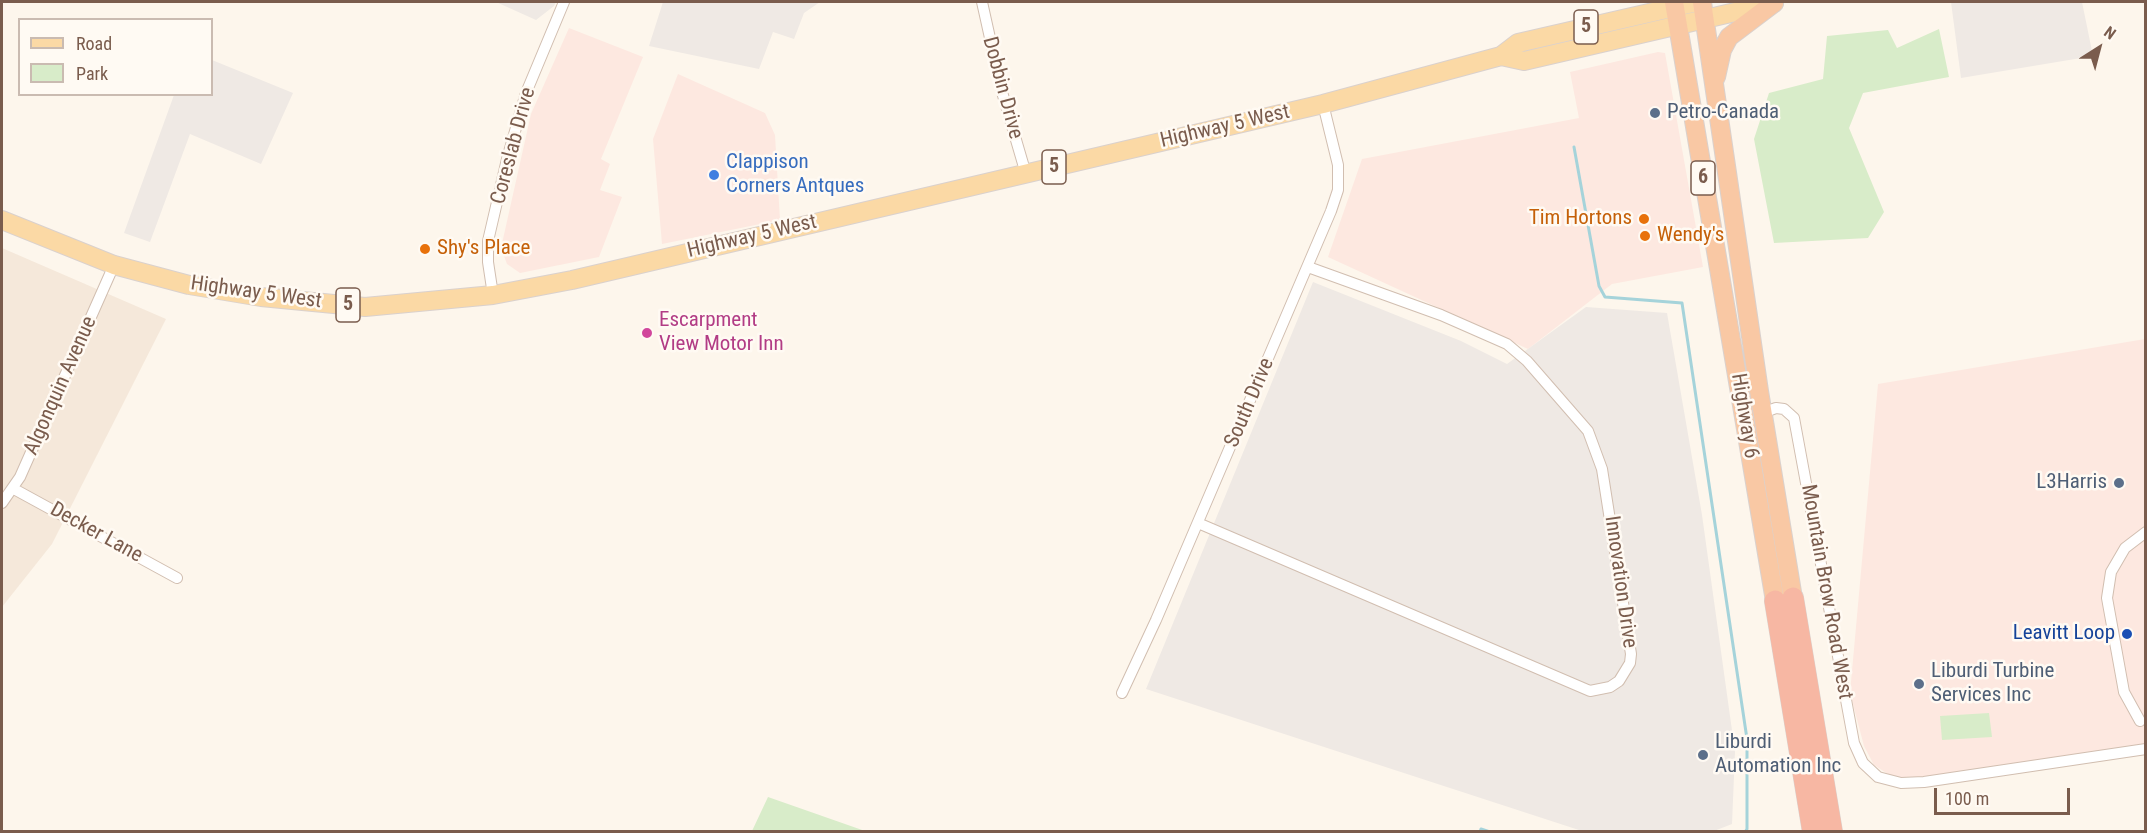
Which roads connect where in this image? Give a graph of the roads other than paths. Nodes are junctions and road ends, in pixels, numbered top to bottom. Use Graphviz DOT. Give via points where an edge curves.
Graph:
graph roads {
  1 [pos="564,2"];
  2 [pos="982,2"];
  3 [pos="1696,2"];
  4 [pos="1778,2"];
  5 [pos="1674,4"];
  6 [pos="1703,10"];
  7 [pos="1678,25"];
  8 [pos="1501,56"];
  9 [pos="1714,87"];
  10 [pos="1323,105"];
  11 [pos="1026,174"];
  12 [pos="2,220"];
  13 [pos="114,265"];
  14 [pos="1308,267"];
  15 [pos="494,295"];
  16 [pos="1750,392"];
  17 [pos="1762,413"];
  18 [pos="14,489"];
  19 [pos="2,503"];
  20 [pos="1198,523"];
  21 [pos="2145,532"];
  22 [pos="177,578"];
  23 [pos="1784,599"];
  24 [pos="1122,693"];
  25 [pos="2140,721"];
  26 [pos="2145,749"];
  27 [pos="1813,831"];
  28 [pos="1832,831"];
  1 -- 15 [label="street, Coreslab Drive" via="526,93 507,159 488,241"];
  2 -- 11 [label="street, Dobbin Drive"];
  3 -- 5 [label="main road, 5"];
  4 -- 6 [label="main road, 5"];
  4 -- 9 [label="highway" via="1729,37"];
  5 -- 7 [label="highway, Highway 6 / 6"];
  5 -- 8 [label="main road, Highway 5 West / 5" via="1518,44"];
  6 -- 7 [label="main road, 5"];
  6 -- 9 [label="highway, Highway 6 / 6"];
  7 -- 8 [label="main road, Highway 5 West / 5" via="1524,61"];
  7 -- 16 [label="highway, Highway 6 / 6"];
  8 -- 10 [label="main road, Highway 5 West / 5"];
  9 -- 16 [label="highway, Highway 6 / 6"];
  10 -- 11 [label="main road, Highway 5 West / 5"];
  10 -- 14 [label="street, South Drive" via="1338,165 1338,190"];
  11 -- 15 [label="main road, Highway 5 West / 5"];
  12 -- 13 [label="main road, Highway 5 West / 5"];
  13 -- 15 [label="main road, Highway 5 West / 5" via="189,285 365,307"];
  13 -- 18 [label="street, Algonquin Avenue"];
  14 -- 20 [label="street, South Drive"];
  14 -- 20 [label="street, Innovation Drive" via="1441,315 1506,344 1527,361 1588,431 1602,469 1630,663 1610,687 1590,691"];
  16 -- 17 [label="highway, Highway 6 / 6"];
  16 -- 23 [label="highway, Highway 6 / 6"];
  17 -- 23 [label="highway, Highway 6 / 6"];
  17 -- 26 [label="street, Mountain Brow Road West" via="1784,409 1794,418 1854,743 1863,763 1878,777 1901,783 1924,782"];
  18 -- 19 [label="street, Algonquin Avenue"];
  18 -- 22 [label="street, Decker Lane"];
  20 -- 24 [label="street, South Drive"];
  21 -- 25 [label="street" via="2125,548 2111,572 2107,598 2124,692"];
  23 -- 27 [label="highway, Highway 6 / 6"];
  23 -- 28 [label="highway, Highway 6 / 6"];
}
